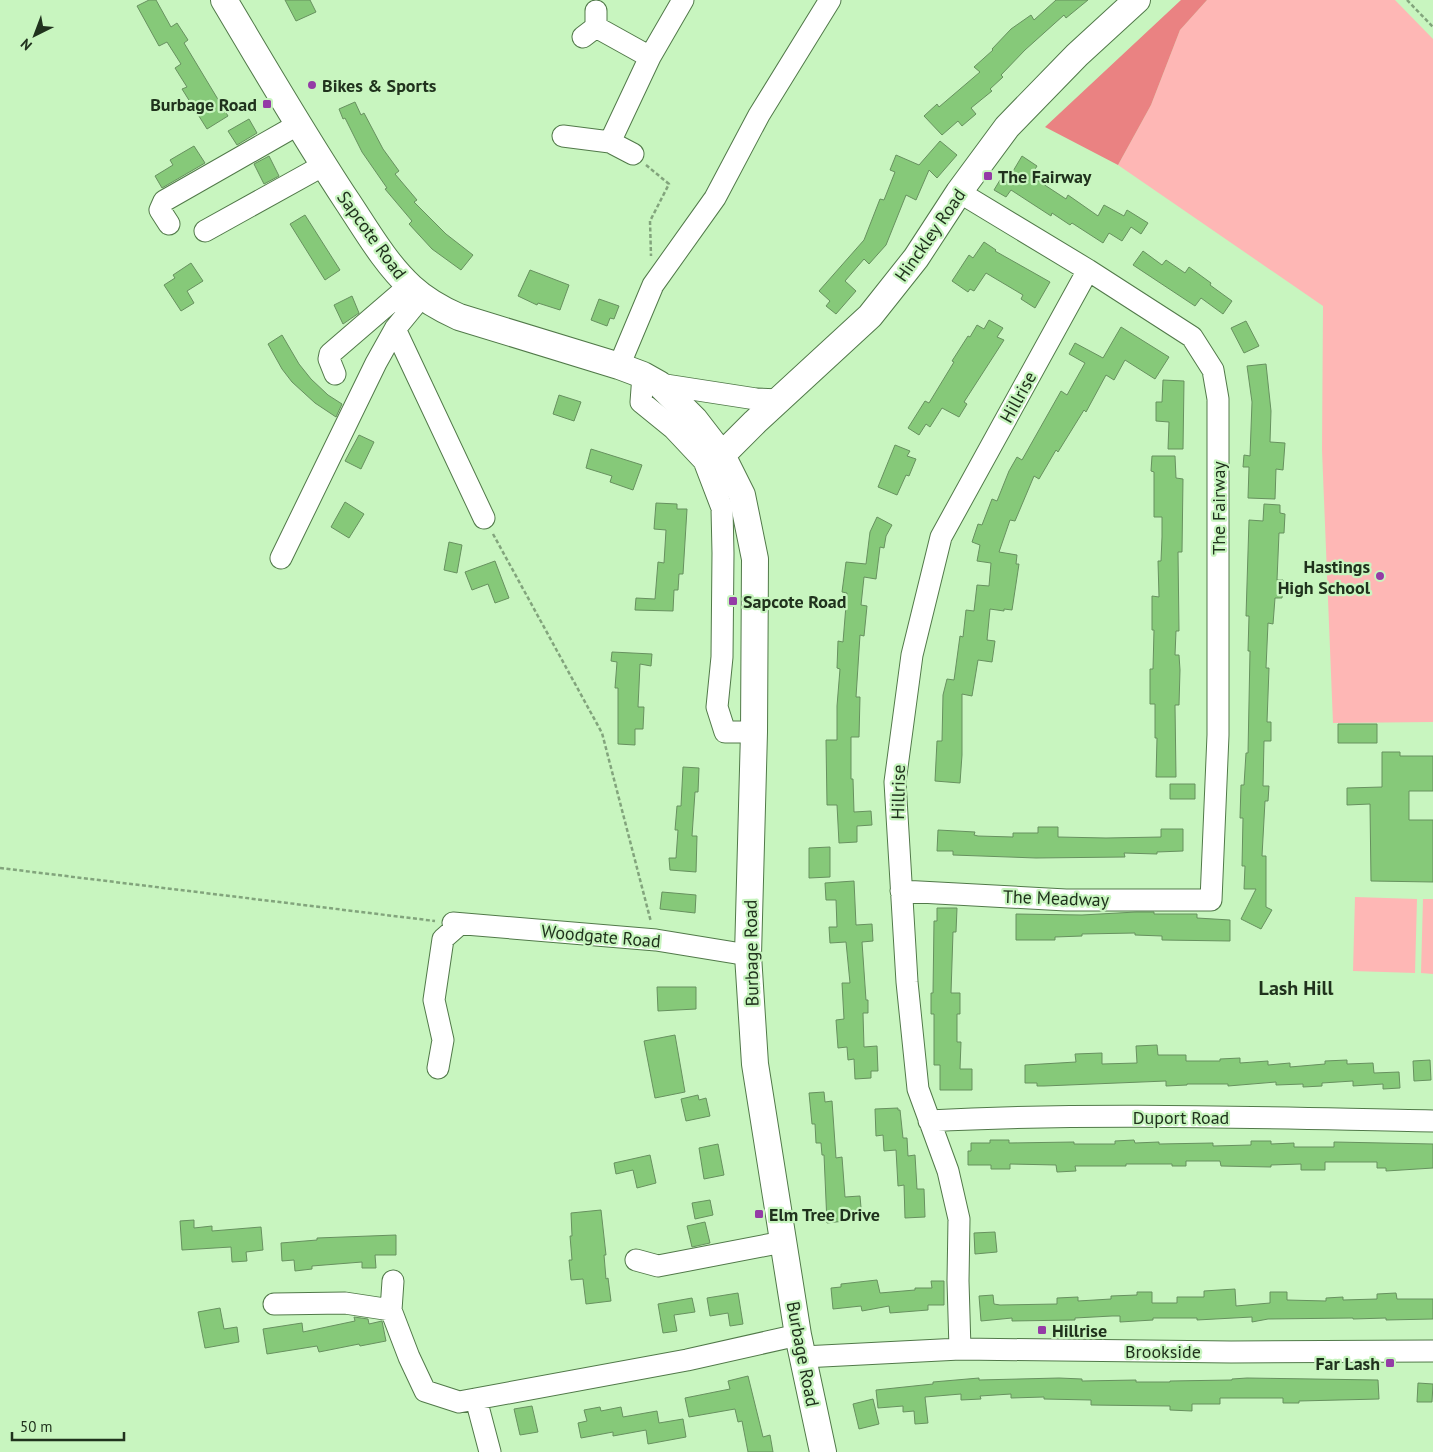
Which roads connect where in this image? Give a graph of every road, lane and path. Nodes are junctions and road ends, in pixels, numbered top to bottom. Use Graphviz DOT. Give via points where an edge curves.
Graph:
graph roads {
  1 [pos="224,0"];
  2 [pos="683,0"];
  3 [pos="830,0"];
  4 [pos="1137,0"];
  5 [pos="1407,0"];
  6 [pos="591,25"];
  7 [pos="1433,27"];
  8 [pos="650,58"];
  9 [pos="299,124"];
  10 [pos="563,136"];
  11 [pos="610,142"];
  12 [pos="633,154"];
  13 [pos="324,165"];
  14 [pos="959,192"];
  15 [pos="169,224"];
  16 [pos="206,230"];
  17 [pos="1088,270"];
  18 [pos="652,285"];
  19 [pos="416,291"];
  20 [pos="394,329"];
  21 [pos="334,374"];
  22 [pos="640,375"];
  23 [pos="780,400"];
  24 [pos="722,455"];
  25 [pos="484,518"];
  26 [pos="281,558"];
  27 [pos="754,732"];
  28 [pos="0,868"];
  29 [pos="901,891"];
  30 [pos="1211,900"];
  31 [pos="456,924"];
  32 [pos="656,940"];
  33 [pos="748,955"];
  34 [pos="438,1068"];
  35 [pos="929,1121"];
  36 [pos="1433,1121"];
  37 [pos="783,1242"];
  38 [pos="636,1260"];
  39 [pos="393,1281"];
  40 [pos="274,1304"];
  41 [pos="392,1310"];
  42 [pos="800,1346"];
  43 [pos="960,1349"];
  44 [pos="1433,1351"];
  45 [pos="476,1400"];
  46 [pos="490,1452"];
  47 [pos="823,1452"];
  1 -- 9 [label="main road, Sapcote Road"];
  2 -- 8 [label="street"];
  3 -- 18 [label="street" via="759,115 715,198"];
  4 -- 14 [label="main road, Hinckley Road" via="1076,55 1007,127"];
  5 -- 7 [label="path"];
  6 -- 8 [label="street"];
  8 -- 11 [label="street"];
  9 -- 13 [label="main road, Sapcote Road"];
  9 -- 15 [label="street" via="164,202 160,210"];
  10 -- 11 [label="street"];
  11 -- 12 [label="street"];
  12 -- 18 [label="path" via="669,184 650,221"];
  13 -- 16 [label="street"];
  13 -- 19 [label="main road, Sapcote Road" via="379,250"];
  14 -- 17 [label="street, The Fairway"];
  14 -- 23 [label="main road, Hinckley Road" via="916,258 870,316"];
  17 -- 29 [label="street, Hillrise" via="941,537 912,655 895,782"];
  17 -- 30 [label="street, The Fairway" via="1192,337 1213,370 1218,399 1218,735"];
  18 -- 22 [label="street"];
  19 -- 20 [label="street"];
  19 -- 21 [label="street" via="330,354"];
  19 -- 22 [label="main road, Sapcote Road" via="442,310 459,317"];
  20 -- 25 [label="street"];
  20 -- 26 [label="street"];
  22 -- 23 [label="street" via="756,399"];
  22 -- 24 [label="main road, Sapcote Road" via="695,420"];
  22 -- 27 [label="street" via="641,402 673,428 704,461 722,508 722,657 716,707 725,732"];
  23 -- 24 [label="main road, Hinckley Road"];
  24 -- 27 [label="main road, Burbage Road" via="742,495 755,559"];
  25 -- 32 [label="path" via="602,734"];
  27 -- 33 [label="main road, Burbage Road"];
  28 -- 31 [label="path"];
  29 -- 30 [label="street, The Meadway" via="1066,900"];
  29 -- 35 [label="street, Hillrise" via="918,1088"];
  31 -- 32 [label="street, Woodgate Road"];
  31 -- 34 [label="street" via="443,939 434,1000 443,1040"];
  32 -- 33 [label="street, Woodgate Road"];
  33 -- 37 [label="main road, Burbage Road" via="756,1064"];
  35 -- 36 [label="street, Duport Road" via="1002,1117 1213,1117"];
  35 -- 43 [label="street, Hillrise" via="948,1171 959,1219"];
  37 -- 38 [label="street" via="658,1266"];
  37 -- 42 [label="main road, Burbage Road"];
  39 -- 41 [label="street"];
  40 -- 41 [label="street" via="345,1303"];
  41 -- 45 [label="street" via="409,1357 426,1391 459,1402"];
  42 -- 43 [label="street, Brookside"];
  42 -- 45 [label="street" via="687,1360"];
  42 -- 47 [label="main road, Burbage Road"];
  43 -- 44 [label="street, Brookside"];
  45 -- 46 [label="street"];
}
